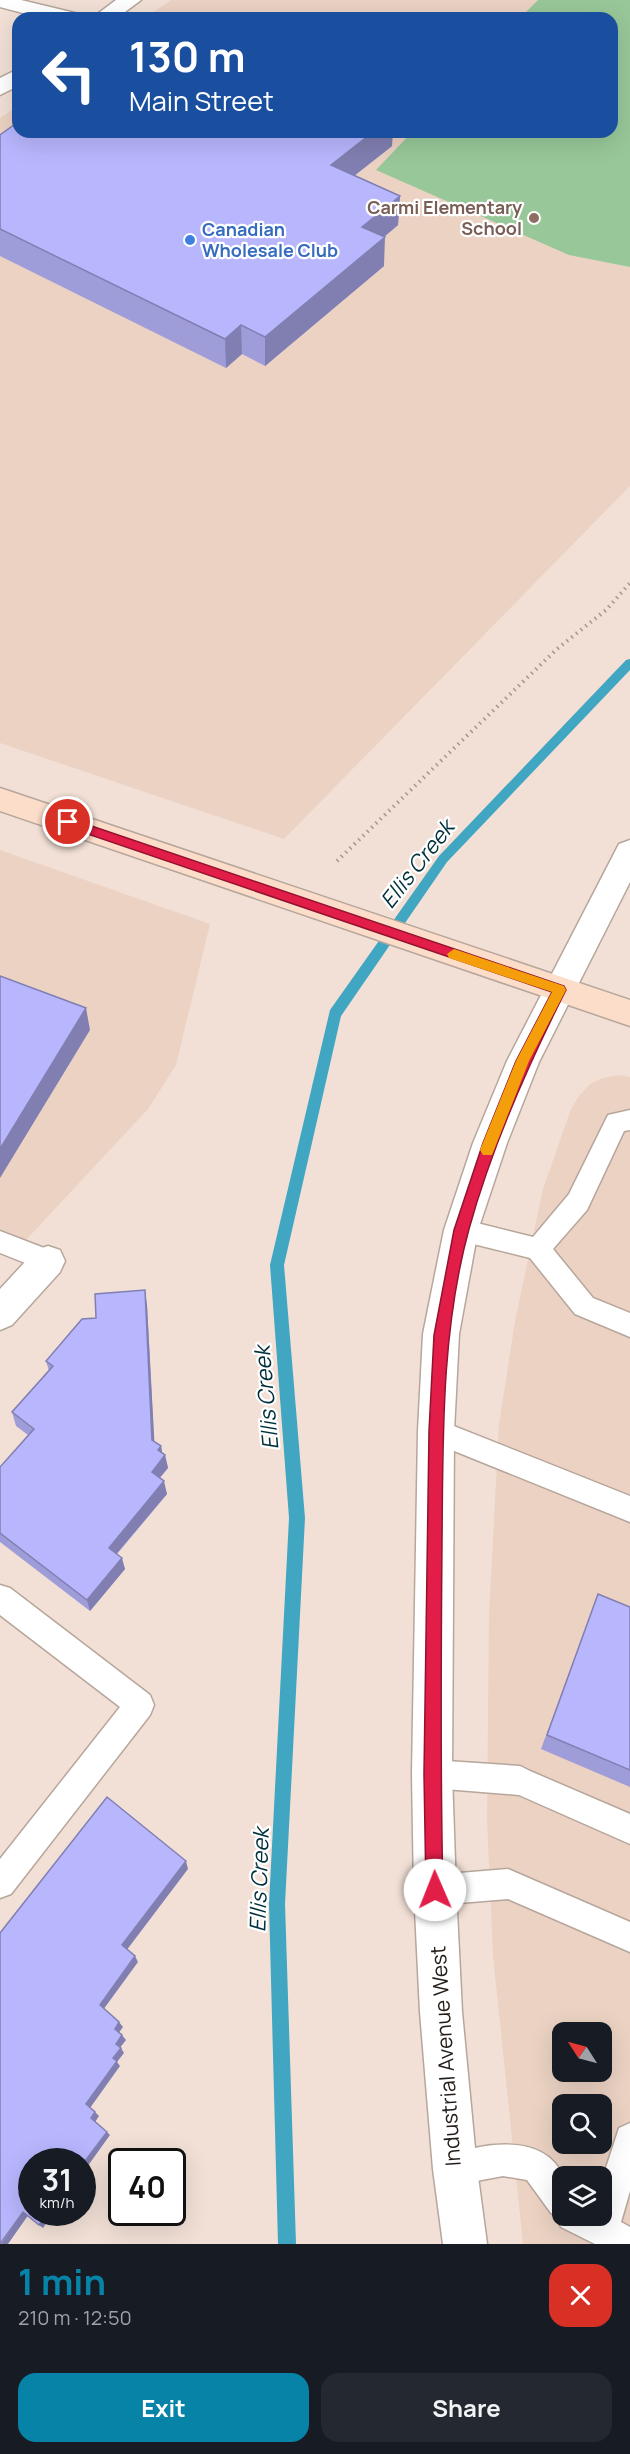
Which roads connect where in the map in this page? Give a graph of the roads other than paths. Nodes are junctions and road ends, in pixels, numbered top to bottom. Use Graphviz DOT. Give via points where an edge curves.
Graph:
graph roads {
  1 [pos="129,0"];
  2 [pos="0,2"];
  3 [pos="42,12"];
  4 [pos="112,12"];
  5 [pos="0,799"];
  6 [pos="630,852"];
  7 [pos="560,990"];
  8 [pos="630,1013"];
  9 [pos="630,1120"];
  10 [pos="461,1230"];
  11 [pos="0,1242"];
  12 [pos="538,1249"];
  13 [pos="48,1261"];
  14 [pos="0,1314"];
  15 [pos="630,1325"];
  16 [pos="436,1431"];
  17 [pos="630,1509"];
  18 [pos="0,1598"];
  19 [pos="432,1774"];
  20 [pos="630,1828"];
  21 [pos="0,1883"];
  22 [pos="435,1890"];
  23 [pos="630,1937"];
  24 [pos="630,2139"];
  25 [pos="455,2169"];
  26 [pos="552,2188"];
  27 [pos="593,2226"];
  28 [pos="616,2237"];
  29 [pos="465,2244"];
  1 -- 4 [label="street"];
  2 -- 3 [label="street"];
  5 -- 7 [label="main road"];
  6 -- 7 [label="street, Industrial Avenue West"];
  7 -- 8 [label="main road"];
  7 -- 10 [label="street, Industrial Avenue West" via="523,1061"];
  9 -- 12 [label="lane" via="616,1122 578,1202"];
  10 -- 12 [label="lane"];
  10 -- 16 [label="street, Industrial Avenue West" via="441,1335"];
  11 -- 13 [label="lane"];
  12 -- 15 [label="lane" via="584,1306"];
  13 -- 14 [label="street"];
  16 -- 17 [label="lane"];
  16 -- 19 [label="street, Industrial Avenue West"];
  18 -- 21 [label="lane" via="140,1705"];
  19 -- 20 [label="lane" via="520,1781"];
  19 -- 22 [label="street, Industrial Avenue West"];
  22 -- 23 [label="lane" via="508,1884"];
  22 -- 25 [label="street, Industrial Avenue West"];
  24 -- 28 [label="lane"];
  25 -- 26 [label="lane" via="503,2160 536,2165"];
  25 -- 29 [label="street, Industrial Avenue West"];
  27 -- 28 [label="lane"];
}
